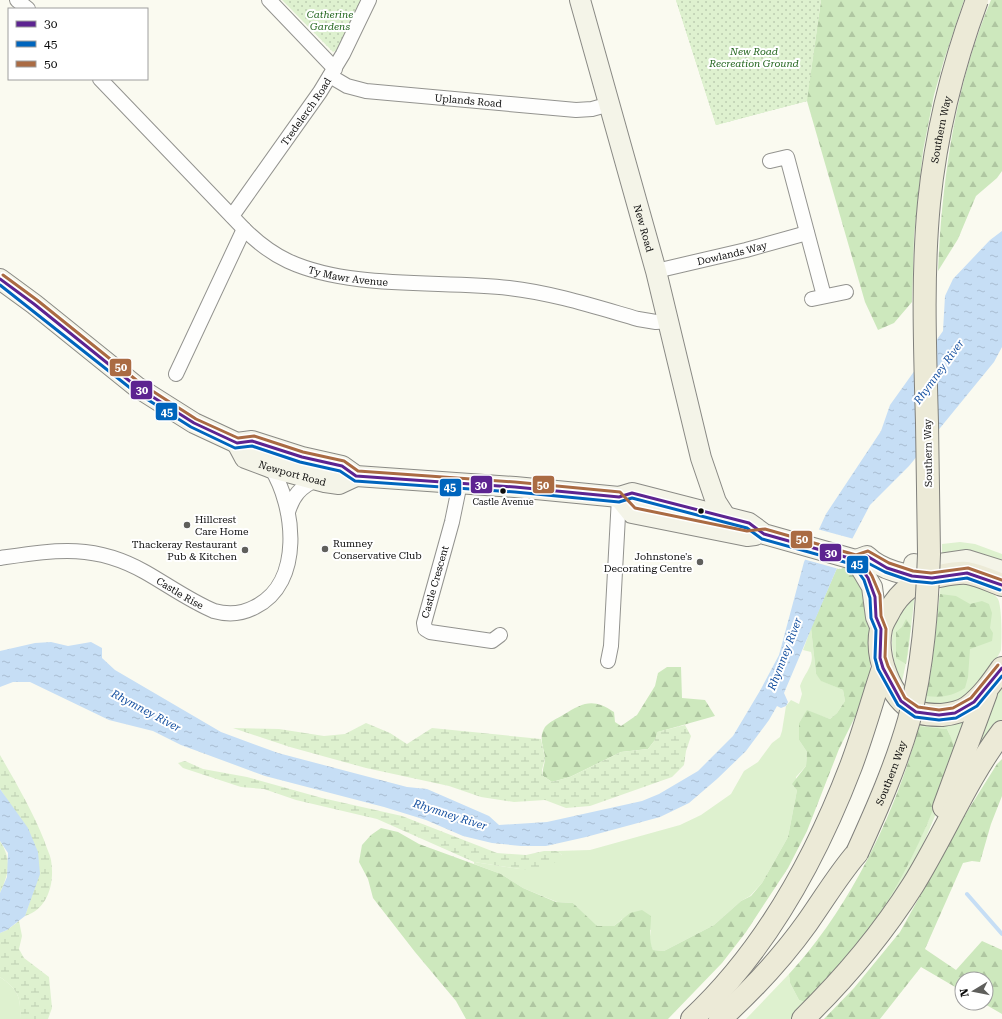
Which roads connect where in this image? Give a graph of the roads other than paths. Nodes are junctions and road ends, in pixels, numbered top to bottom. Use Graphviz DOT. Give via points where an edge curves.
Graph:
graph roads {
  1 [pos="17,0"];
  2 [pos="269,0"];
  3 [pos="369,0"];
  4 [pos="580,0"];
  5 [pos="977,0"];
  6 [pos="27,8"];
  7 [pos="332,72"];
  8 [pos="101,80"];
  9 [pos="610,104"];
  10 [pos="770,161"];
  11 [pos="232,216"];
  12 [pos="244,229"];
  13 [pos="807,233"];
  14 [pos="656,271"];
  15 [pos="0,279"];
  16 [pos="846,292"];
  17 [pos="669,320"];
  18 [pos="176,374"];
  19 [pos="237,443"];
  20 [pos="701,458"];
  21 [pos="271,468"];
  22 [pos="356,476"];
  23 [pos="316,480"];
  24 [pos="460,483"];
  25 [pos="619,498"];
  26 [pos="674,503"];
  27 [pos="288,512"];
  28 [pos="725,516"];
  29 [pos="764,534"];
  30 [pos="0,558"];
  31 [pos="862,558"];
  32 [pos="927,578"];
  33 [pos="1000,582"];
  34 [pos="881,629"];
  35 [pos="500,635"];
  36 [pos="608,661"];
  37 [pos="883,668"];
  38 [pos="996,676"];
  39 [pos="1002,732"];
  40 [pos="857,853"];
  41 [pos="913,885"];
  42 [pos="692,1019"];
  43 [pos="720,1019"];
  44 [pos="737,1019"];
  45 [pos="803,1019"];
  1 -- 6 [label="street"];
  2 -- 7 [label="street, Uplands Road"];
  3 -- 7 [label="street, Tredelerch Road"];
  4 -- 9 [label="main road, New Road"];
  5 -- 40 [label="main road, Southern Way, bridge" via="954,69 941,124 926,232 924,328 929,554 922,651 901,745"];
  7 -- 9 [label="street, Uplands Road" via="347,86 366,91 576,110"];
  7 -- 11 [label="street, Tredelerch Road" via="298,125"];
  8 -- 11 [label="street, Ty Mawr Avenue"];
  9 -- 14 [label="main road, New Road"];
  10 -- 13 [label="street" via="787,157"];
  11 -- 12 [label="street, Ty Mawr Avenue"];
  12 -- 17 [label="street, Ty Mawr Avenue" via="282,258 332,274 373,280 539,292 638,319 656,322"];
  12 -- 18 [label="street"];
  13 -- 14 [label="street, Dowlands Way"];
  13 -- 16 [label="street" via="818,298"];
  14 -- 17 [label="main road, New Road"];
  15 -- 19 [label="main road, Newport Road" via="137,387 194,423"];
  17 -- 20 [label="main road, New Road"];
  19 -- 21 [label="main road, Newport Road" via="245,458"];
  19 -- 22 [label="main road, Newport Road" via="252,441 302,457 342,466"];
  20 -- 26 [label="main road, New Road" via="698,490 686,499"];
  20 -- 28 [label="main road, New Road" via="716,502"];
  21 -- 23 [label="main road, Newport Road"];
  21 -- 27 [label="street, Castle Rise" via="280,483"];
  22 -- 23 [label="main road, Newport Road" via="339,484"];
  22 -- 24 [label="main road, Newport Road"];
  23 -- 27 [label="street, Castle Rise" via="297,492"];
  24 -- 25 [label="main road, Newport Road"];
  24 -- 35 [label="street, Castle Crescent" via="424,623 430,632 492,641"];
  25 -- 26 [label="main road, Newport Road" via="632,493"];
  25 -- 29 [label="main road, Newport Road" via="632,513 747,536"];
  25 -- 36 [label="street"];
  26 -- 28 [label="main road, Newport Road"];
  27 -- 30 [label="street, Castle Rise" via="290,549 285,577 267,600 252,609 235,613 224,614 206,608 144,571 100,553 72,550"];
  28 -- 29 [label="main road, Newport Road" via="749,523"];
  29 -- 31 [label="main road, Newport Road"];
  31 -- 32 [label="main road, Newport Road" via="902,573"];
  31 -- 33 [label="main road" via="877,554 926,566 967,560"];
  31 -- 34 [label="main road"];
  32 -- 33 [label="main road" via="967,573"];
  32 -- 34 [label="main road" via="903,591"];
  34 -- 37 [label="main road" via="880,658"];
  37 -- 38 [label="main road" via="901,701 916,712 931,715 961,710 974,702"];
  37 -- 42 [label="main road" via="851,765 806,869 747,959"];
  38 -- 41 [label="main road"];
  39 -- 41 [label="main road" via="974,774"];
  40 -- 43 [label="main road, Southern Way" via="841,871 782,955"];
  40 -- 44 [label="main road, Southern Way" via="843,888 819,923 792,959"];
  41 -- 45 [label="main road" via="843,978"];
}
